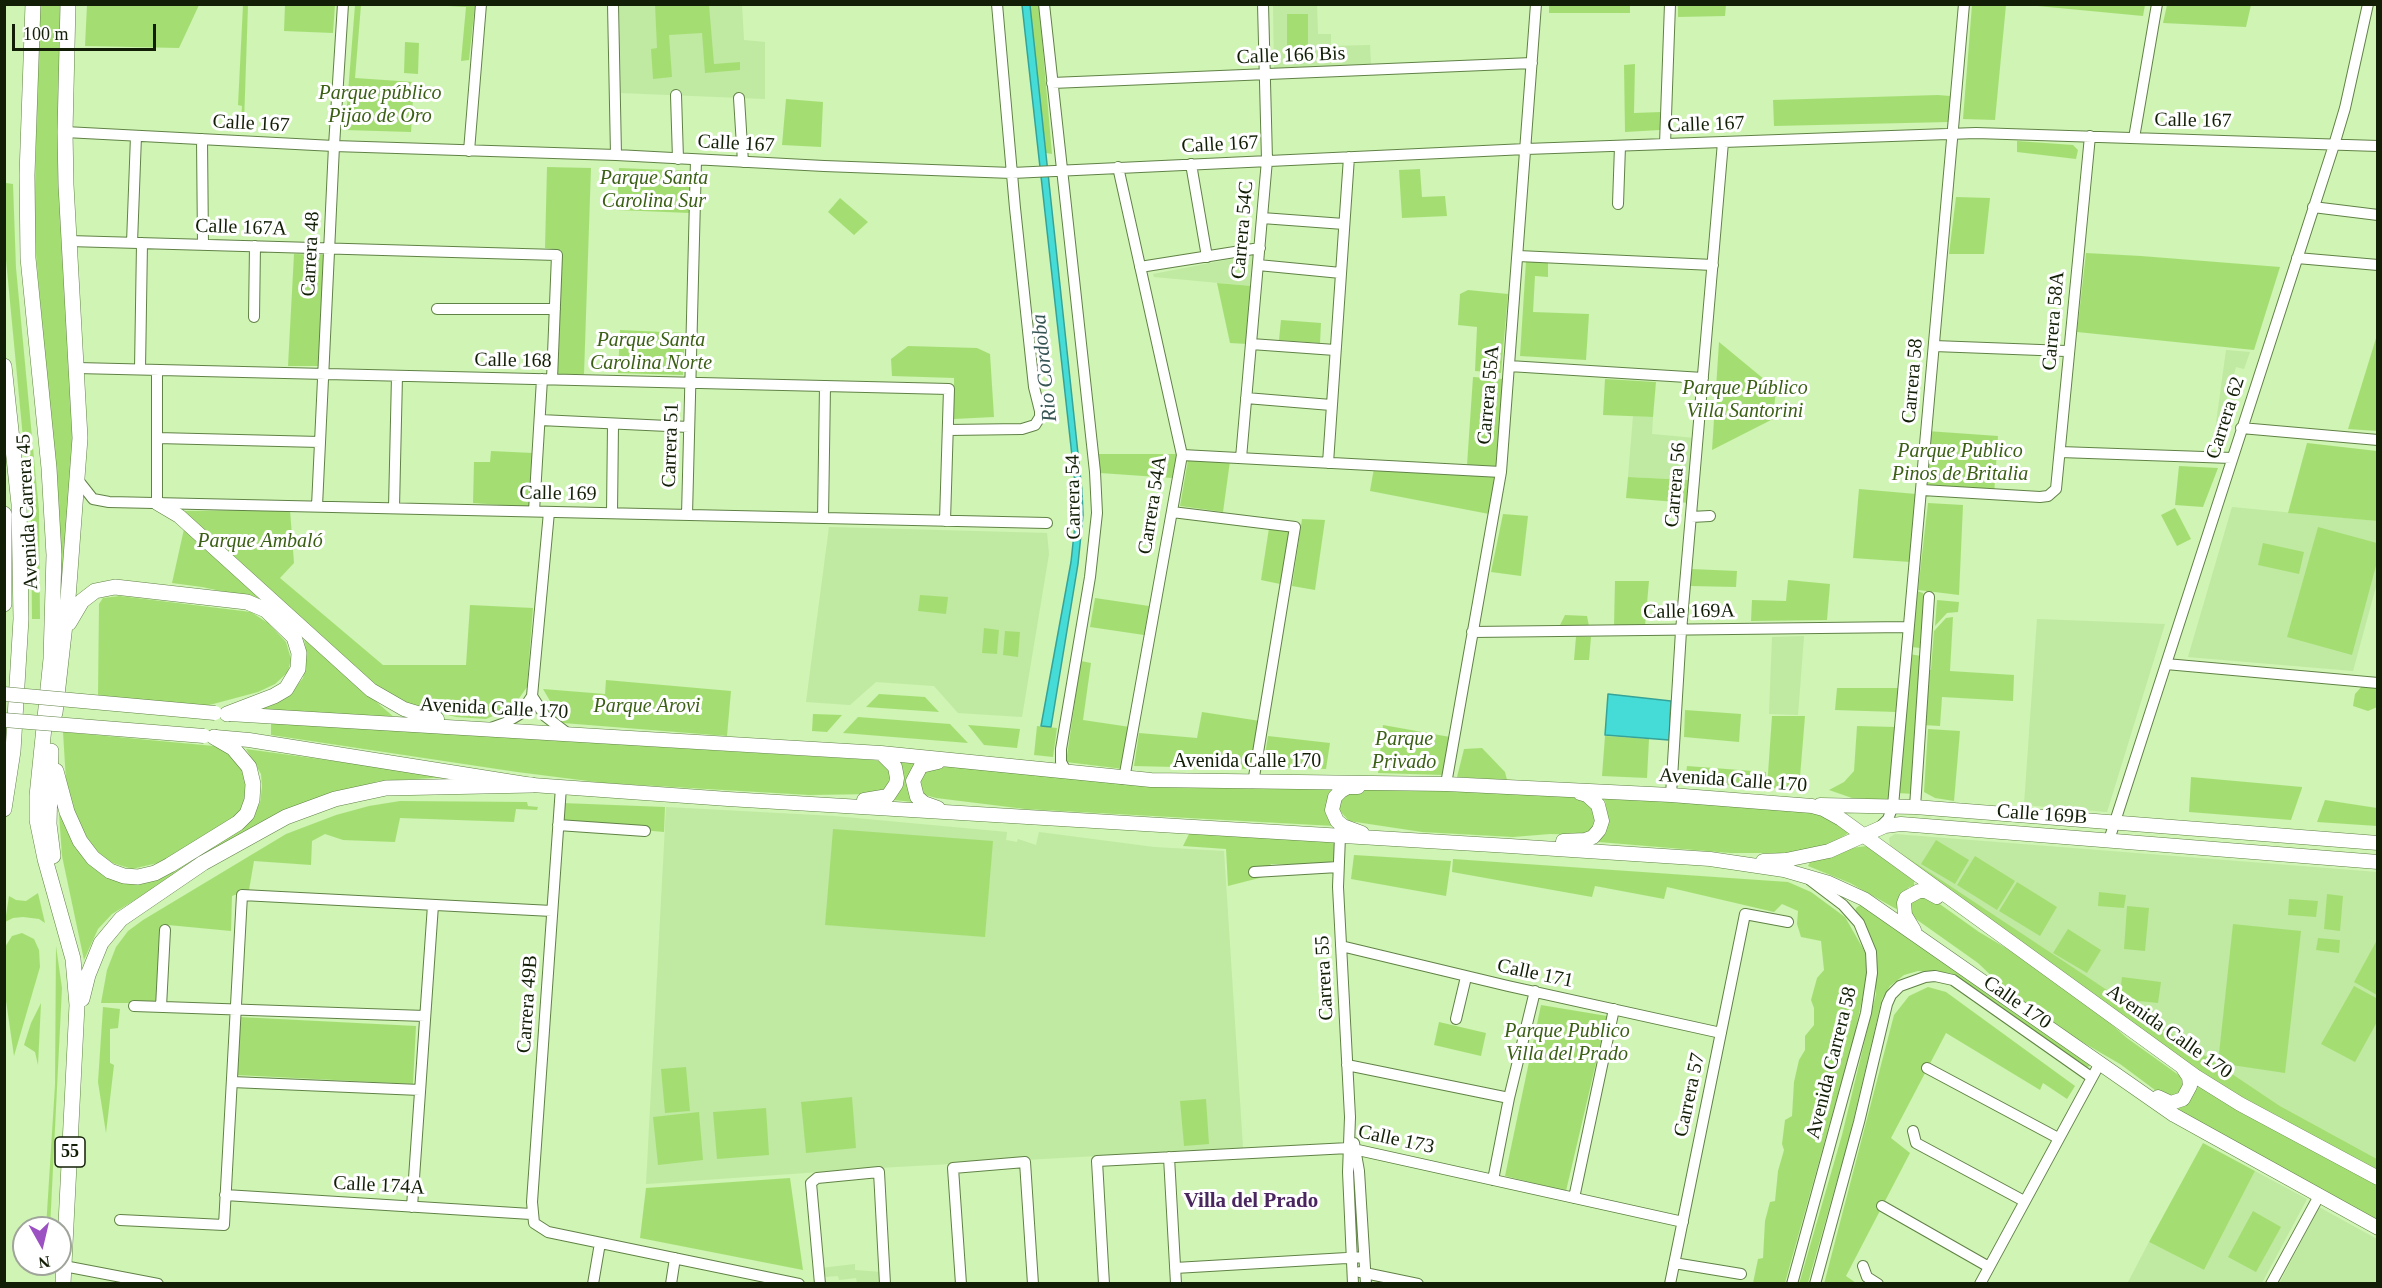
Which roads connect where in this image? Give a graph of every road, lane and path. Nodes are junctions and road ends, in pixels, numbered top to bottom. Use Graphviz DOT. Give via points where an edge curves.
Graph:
graph roads {
  1 [pos="33,4"];
  2 [pos="68,4"];
  3 [pos="344,4"];
  4 [pos="481,4"];
  5 [pos="614,4"];
  6 [pos="997,4"];
  7 [pos="1044,4"];
  8 [pos="1263,4"];
  9 [pos="1536,4"];
  10 [pos="1670,4"];
  11 [pos="1964,4"];
  12 [pos="2157,4"];
  13 [pos="2368,4"];
  14 [pos="1532,63"];
  15 [pos="1266,75"];
  16 [pos="1052,83"];
  17 [pos="676,95"];
  18 [pos="740,98"];
  19 [pos="65,132"];
  20 [pos="1953,134"];
  21 [pos="136,136"];
  22 [pos="2090,136"];
  23 [pos="2134,138"];
  24 [pos="202,139"];
  25 [pos="1723,142"];
  26 [pos="1665,144"];
  27 [pos="2334,145"];
  28 [pos="334,146"];
  29 [pos="1620,146"];
  30 [pos="2378,146"];
  31 [pos="1526,149"];
  32 [pos="469,151"];
  33 [pos="616,155"];
  34 [pos="1348,157"];
  35 [pos="678,159"];
  36 [pos="696,160"];
  37 [pos="1267,160"];
  38 [pos="743,162"];
  39 [pos="1191,164"];
  40 [pos="1118,167"];
  41 [pos="1055,170"];
  42 [pos="1017,172"];
  43 [pos="1618,204"];
  44 [pos="2313,207"];
  45 [pos="2378,215"];
  46 [pos="1262,218"];
  47 [pos="1344,224"];
  48 [pos="69,241"];
  49 [pos="137,243"];
  50 [pos="203,245"];
  51 [pos="255,246"];
  52 [pos="329,248"];
  53 [pos="1260,248"];
  54 [pos="1207,256"];
  55 [pos="1518,256"];
  56 [pos="2296,258"];
  57 [pos="1258,265"];
  58 [pos="1713,265"];
  59 [pos="2378,265"];
  60 [pos="1140,267"];
  61 [pos="1341,273"];
  62 [pos="437,309"];
  63 [pos="555,309"];
  64 [pos="254,317"];
  65 [pos="1251,344"];
  66 [pos="1934,346"];
  67 [pos="1335,350"];
  68 [pos="2066,351"];
  69 [pos="4,366"];
  70 [pos="1509,366"];
  71 [pos="77,368"];
  72 [pos="140,369"];
  73 [pos="156,370"];
  74 [pos="323,374"];
  75 [pos="397,376"];
  76 [pos="1703,378"];
  77 [pos="547,379"];
  78 [pos="690,383"];
  79 [pos="825,386"];
  80 [pos="1246,398"];
  81 [pos="1331,405"];
  82 [pos="540,420"];
  83 [pos="613,425"];
  84 [pos="689,427"];
  85 [pos="2241,428"];
  86 [pos="948,430"];
  87 [pos="157,438"];
  88 [pos="2378,440"];
  89 [pos="320,442"];
  90 [pos="2060,452"];
  91 [pos="1182,455"];
  92 [pos="1241,458"];
  93 [pos="2232,458"];
  94 [pos="1328,463"];
  95 [pos="1501,472"];
  96 [pos="78,480"];
  97 [pos="1922,490"];
  98 [pos="157,503"];
  99 [pos="317,506"];
  100 [pos="394,508"];
  101 [pos="534,511"];
  102 [pos="549,512"];
  103 [pos="1172,512"];
  104 [pos="612,513"];
  105 [pos="4,514"];
  106 [pos="687,515"];
  107 [pos="1710,516"];
  108 [pos="1691,517"];
  109 [pos="823,518"];
  110 [pos="945,521"];
  111 [pos="1047,523"];
  112 [pos="5,578"];
  113 [pos="1929,597"];
  114 [pos="4,604"];
  115 [pos="1907,627"];
  116 [pos="65,631"];
  117 [pos="1681,631"];
  118 [pos="1472,632"];
  119 [pos="1906,649"];
  120 [pos="1925,653"];
  121 [pos="2166,664"];
  122 [pos="2378,683"];
  123 [pos="4,694"];
  124 [pos="532,696"];
  125 [pos="221,713"];
  126 [pos="4,720"];
  127 [pos="466,727"];
  128 [pos="490,728"];
  129 [pos="567,733"];
  130 [pos="209,737"];
  131 [pos="51,750"];
  132 [pos="881,753"];
  133 [pos="977,761"];
  134 [pos="1066,771"];
  135 [pos="1124,779"];
  136 [pos="1253,783"];
  137 [pos="1405,783"];
  138 [pos="1446,784"];
  139 [pos="532,785"];
  140 [pos="561,787"];
  141 [pos="1572,790"];
  142 [pos="1671,795"];
  143 [pos="814,804"];
  144 [pos="1804,804"];
  145 [pos="1893,806"];
  146 [pos="1915,807"];
  147 [pos="4,809"];
  148 [pos="948,812"];
  149 [pos="2114,822"];
  150 [pos="558,825"];
  151 [pos="1879,828"];
  152 [pos="645,831"];
  153 [pos="1340,836"];
  154 [pos="1864,837"];
  155 [pos="1378,838"];
  156 [pos="2109,840"];
  157 [pos="2378,843"];
  158 [pos="1510,846"];
  159 [pos="1710,859"];
  160 [pos="2378,862"];
  161 [pos="1338,867"];
  162 [pos="1254,872"];
  163 [pos="1802,875"];
  164 [pos="433,905"];
  165 [pos="60,907"];
  166 [pos="552,911"];
  167 [pos="1788,922"];
  168 [pos="165,930"];
  169 [pos="1918,935"];
  170 [pos="2010,943"];
  171 [pos="1341,946"];
  172 [pos="1466,977"];
  173 [pos="1916,979"];
  174 [pos="1535,992"];
  175 [pos="134,1006"];
  176 [pos="161,1007"];
  177 [pos="236,1010"];
  178 [pos="1614,1010"];
  179 [pos="425,1016"];
  180 [pos="1456,1019"];
  181 [pos="76,1020"];
  182 [pos="1721,1033"];
  183 [pos="1347,1065"];
  184 [pos="2106,1067"];
  185 [pos="1927,1068"];
  186 [pos="2183,1068"];
  187 [pos="2091,1077"];
  188 [pos="232,1082"];
  189 [pos="420,1090"];
  190 [pos="1509,1098"];
  191 [pos="1912,1131"];
  192 [pos="2058,1138"];
  193 [pos="1352,1149"];
  194 [pos="1169,1157"];
  195 [pos="2378,1178"];
  196 [pos="1493,1180"];
  197 [pos="225,1195"];
  198 [pos="2319,1196"];
  199 [pos="1574,1198"];
  200 [pos="2024,1201"];
  201 [pos="1882,1206"];
  202 [pos="412,1207"];
  203 [pos="66,1216"];
  204 [pos="533,1218"];
  205 [pos="120,1220"];
  206 [pos="1683,1222"];
  207 [pos="2376,1227"];
  208 [pos="600,1243"];
  209 [pos="1352,1257"];
  210 [pos="1364,1257"];
  211 [pos="675,1258"];
  212 [pos="1674,1263"];
  213 [pos="1863,1266"];
  214 [pos="1989,1267"];
  215 [pos="72,1268"];
  216 [pos="1175,1268"];
  217 [pos="1741,1275"];
  218 [pos="1353,1278"];
  219 [pos="750,1279"];
  220 [pos="1368,1280"];
  221 [pos="158,1284"];
  222 [pos="592,1284"];
  223 [pos="671,1284"];
  224 [pos="799,1284"];
  225 [pos="820,1284"];
  226 [pos="885,1284"];
  227 [pos="961,1284"];
  228 [pos="1033,1284"];
  229 [pos="1104,1284"];
  230 [pos="1176,1284"];
  231 [pos="1418,1284"];
  232 [pos="1670,1284"];
  233 [pos="1792,1284"];
  234 [pos="1815,1284"];
  235 [pos="1878,1284"];
  236 [pos="1980,1284"];
  237 [pos="2271,1284"];
  1 -- 165 [label="highway, Avenida Carrera 45" via="28,248 54,555 51,659 37,820"];
  2 -- 19 [label="highway, Avenida Carrera 45"];
  3 -- 28 [label="street, Carrera 48"];
  4 -- 32 [label="street"];
  5 -- 33 [label="street"];
  6 -- 42 [label="street"];
  7 -- 16 [label="street, Carrera 54"];
  8 -- 15 [label="street, Carrera 54C"];
  9 -- 14 [label="street, Carrera 55A"];
  10 -- 26 [label="street"];
  11 -- 20 [label="street, Carrera 58"];
  12 -- 23 [label="street"];
  13 -- 27 [label="street, Carrera 62"];
  14 -- 15 [label="street, Calle 166 Bis"];
  14 -- 31 [label="street, Carrera 55A"];
  15 -- 16 [label="street, Calle 166 Bis"];
  15 -- 37 [label="street, Carrera 54C"];
  16 -- 41 [label="street, Carrera 54"];
  17 -- 35 [label="street"];
  18 -- 38 [label="street"];
  19 -- 21 [label="street, Calle 167"];
  19 -- 48 [label="highway, Avenida Carrera 45"];
  20 -- 22 [label="street, Calle 167"];
  20 -- 25 [label="street, Calle 167"];
  20 -- 66 [label="street, Carrera 58"];
  21 -- 24 [label="street, Calle 167"];
  21 -- 49 [label="street"];
  22 -- 23 [label="street, Calle 167"];
  22 -- 90 [label="street, Carrera 58A"];
  23 -- 27 [label="street, Calle 167"];
  24 -- 28 [label="street, Calle 167"];
  24 -- 50 [label="street"];
  25 -- 26 [label="street, Calle 167"];
  25 -- 58 [label="street, Carrera 56"];
  26 -- 29 [label="street, Calle 167"];
  27 -- 30 [label="street, Calle 167"];
  27 -- 44 [label="street, Carrera 62"];
  28 -- 32 [label="street, Calle 167"];
  28 -- 52 [label="street, Carrera 48"];
  29 -- 31 [label="street, Calle 167"];
  29 -- 43 [label="street"];
  31 -- 34 [label="street, Calle 167"];
  31 -- 55 [label="street, Carrera 55A"];
  32 -- 33 [label="street, Calle 167"];
  33 -- 35 [label="street, Calle 167"];
  34 -- 37 [label="street, Calle 167"];
  34 -- 47 [label="street"];
  35 -- 36 [label="street, Calle 167"];
  36 -- 38 [label="street, Calle 167"];
  36 -- 78 [label="street, Carrera 51"];
  37 -- 39 [label="street, Calle 167"];
  37 -- 46 [label="street, Carrera 54C"];
  38 -- 42 [label="street, Calle 167"];
  39 -- 40 [label="street, Calle 167"];
  39 -- 54 [label="street"];
  40 -- 41 [label="street, Calle 167"];
  40 -- 60 [label="street, Carrera 54A"];
  41 -- 42 [label="street, Calle 167"];
  41 -- 134 [label="street, Carrera 54" via="1097,513 1061,749"];
  42 -- 86 [label="street" via="1034,387 1040,417 1035,425 1022,429"];
  44 -- 45 [label="street"];
  44 -- 56 [label="street, Carrera 62"];
  46 -- 47 [label="street"];
  46 -- 53 [label="street, Carrera 54C"];
  47 -- 61 [label="street"];
  48 -- 49 [label="street, Calle 167A"];
  48 -- 71 [label="highway, Avenida Carrera 45"];
  49 -- 50 [label="street, Calle 167A"];
  49 -- 72 [label="street"];
  50 -- 51 [label="street, Calle 167A"];
  51 -- 52 [label="street, Calle 167A"];
  51 -- 64 [label="street"];
  52 -- 63 [label="street, Calle 167A" via="557,255"];
  52 -- 74 [label="street, Carrera 48"];
  53 -- 54 [label="street"];
  53 -- 57 [label="street, Carrera 54C"];
  54 -- 60 [label="street"];
  55 -- 58 [label="street"];
  55 -- 70 [label="street, Carrera 55A"];
  56 -- 59 [label="street"];
  56 -- 85 [label="street, Carrera 62"];
  57 -- 61 [label="street"];
  57 -- 65 [label="street, Carrera 54C"];
  58 -- 76 [label="street, Carrera 56"];
  60 -- 91 [label="street, Carrera 54A"];
  61 -- 67 [label="street"];
  62 -- 63 [label="street"];
  63 -- 77 [label="street"];
  65 -- 67 [label="street"];
  65 -- 80 [label="street, Carrera 54C"];
  66 -- 68 [label="street"];
  66 -- 97 [label="street, Carrera 58"];
  67 -- 81 [label="street"];
  69 -- 147 [label="highway, Avenida Carrera 45" via="19,504 21,619 15,730"];
  70 -- 76 [label="street"];
  70 -- 95 [label="street, Carrera 55A"];
  71 -- 72 [label="street, Calle 168"];
  71 -- 96 [label="highway, Avenida Carrera 45"];
  72 -- 73 [label="street, Calle 168"];
  73 -- 74 [label="street, Calle 168"];
  73 -- 87 [label="street"];
  74 -- 75 [label="street, Calle 168"];
  74 -- 89 [label="street, Carrera 48"];
  75 -- 77 [label="street, Calle 168"];
  75 -- 100 [label="street"];
  76 -- 108 [label="street, Carrera 56"];
  77 -- 78 [label="street, Calle 168"];
  77 -- 82 [label="street"];
  78 -- 79 [label="street, Calle 168"];
  78 -- 84 [label="street, Carrera 51"];
  79 -- 86 [label="street, Calle 168" via="949,389"];
  79 -- 109 [label="street"];
  80 -- 81 [label="street"];
  80 -- 92 [label="street, Carrera 54C"];
  81 -- 94 [label="street"];
  82 -- 83 [label="street"];
  82 -- 101 [label="street"];
  83 -- 84 [label="street"];
  83 -- 104 [label="street"];
  84 -- 106 [label="street, Carrera 51"];
  85 -- 88 [label="street"];
  85 -- 93 [label="street, Carrera 62"];
  86 -- 110 [label="street"];
  87 -- 89 [label="street"];
  87 -- 98 [label="street"];
  89 -- 99 [label="street, Carrera 48"];
  90 -- 93 [label="street"];
  90 -- 97 [label="street, Carrera 58A" via="2056,489 2048,496"];
  91 -- 92 [label="street"];
  91 -- 103 [label="street, Carrera 54A"];
  92 -- 94 [label="street"];
  93 -- 121 [label="street, Carrera 62"];
  94 -- 95 [label="street"];
  95 -- 118 [label="street, Carrera 55A"];
  96 -- 98 [label="street, Calle 169" via="93,499"];
  96 -- 116 [label="highway, Avenida Carrera 45"];
  97 -- 115 [label="street, Carrera 58"];
  98 -- 99 [label="street, Calle 169"];
  98 -- 127 [label="main road" via="179,516 371,690 404,710"];
  99 -- 100 [label="street, Calle 169"];
  100 -- 101 [label="street, Calle 169"];
  101 -- 102 [label="street, Calle 169"];
  102 -- 104 [label="street, Calle 169"];
  102 -- 124 [label="street"];
  103 -- 135 [label="street, Carrera 54A"];
  103 -- 136 [label="street" via="1295,527"];
  104 -- 106 [label="street, Calle 169"];
  105 -- 112 [label="highway, Avenida Carrera 45"];
  106 -- 109 [label="street, Calle 169"];
  107 -- 108 [label="street"];
  108 -- 117 [label="street, Carrera 56"];
  109 -- 110 [label="street, Calle 169"];
  110 -- 111 [label="street, Calle 169"];
  112 -- 114 [label="highway, Avenida Carrera 45"];
  113 -- 120 [label="street"];
  115 -- 117 [label="street, Calle 169A"];
  115 -- 119 [label="street, Carrera 58"];
  116 -- 125 [label="highway" via="82,601 106,587 258,606 294,637 298,669 280,693"];
  116 -- 131 [label="highway, Avenida Carrera 45"];
  117 -- 118 [label="street, Calle 169A"];
  117 -- 142 [label="street, Carrera 56"];
  118 -- 138 [label="street, Carrera 55A"];
  119 -- 120 [label="street"];
  119 -- 145 [label="street, Carrera 58"];
  120 -- 146 [label="street"];
  121 -- 122 [label="street"];
  121 -- 149 [label="street, Carrera 62"];
  123 -- 125 [label="main road, Avenida Calle 170, bridge"];
  124 -- 128 [label="street" via="513,719"];
  124 -- 129 [label="street" via="545,716"];
  125 -- 127 [label="main road, Avenida Calle 170"];
  126 -- 130 [label="main road, bridge"];
  127 -- 128 [label="main road, Avenida Calle 170"];
  128 -- 129 [label="main road, Avenida Calle 170"];
  129 -- 132 [label="main road, Avenida Calle 170"];
  130 -- 131 [label="highway" via="233,748 249,767 253,784 247,814 170,865 138,876 110,871 80,841 67,812"];
  130 -- 139 [label="main road"];
  131 -- 165 [label="highway, Avenida Carrera 45" via="49,824"];
  132 -- 133 [label="main road, Avenida Calle 170"];
  132 -- 143 [label="main road" via="895,767 897,778 888,796"];
  133 -- 134 [label="main road, Avenida Calle 170"];
  133 -- 148 [label="main road" via="927,763 918,770 913,781 917,797"];
  134 -- 135 [label="main road, Avenida Calle 170"];
  135 -- 136 [label="main road, Avenida Calle 170"];
  136 -- 137 [label="main road, Avenida Calle 170"];
  137 -- 138 [label="main road, Avenida Calle 170"];
  137 -- 155 [label="main road" via="1348,787 1335,797 1332,810 1337,821"];
  138 -- 141 [label="main road, Avenida Calle 170"];
  139 -- 140 [label="main road"];
  139 -- 181 [label="highway" via="386,788 335,799 286,817 203,863 121,919 93,960"];
  140 -- 143 [label="main road"];
  140 -- 150 [label="street, Carrera 49B"];
  141 -- 142 [label="main road, Avenida Calle 170"];
  141 -- 158 [label="main road" via="1594,800 1602,812 1599,830 1593,837 1576,842 1548,840"];
  142 -- 144 [label="main road, Avenida Calle 170"];
  143 -- 148 [label="main road"];
  144 -- 145 [label="main road, Calle 169B"];
  144 -- 154 [label="main road, Avenida Calle 170" via="1830,812"];
  145 -- 146 [label="main road, Calle 169B"];
  145 -- 151 [label="street, Carrera 58"];
  146 -- 149 [label="main road, Calle 169B"];
  148 -- 153 [label="main road"];
  149 -- 156 [label="street, Carrera 62"];
  149 -- 157 [label="main road, Calle 169B"];
  150 -- 152 [label="street"];
  150 -- 166 [label="street, Carrera 49B"];
  151 -- 154 [label="main road, Calle 169B"];
  151 -- 156 [label="main road, Calle 169B" via="1900,824"];
  153 -- 155 [label="main road"];
  153 -- 161 [label="street, Carrera 55"];
  154 -- 159 [label="main road, Calle 169B" via="1829,851 1786,860"];
  154 -- 170 [label="main road, Avenida Calle 170"];
  155 -- 158 [label="main road"];
  156 -- 160 [label="main road, Calle 169B"];
  158 -- 159 [label="main road"];
  159 -- 163 [label="main road"];
  161 -- 162 [label="street"];
  161 -- 171 [label="street, Carrera 55"];
  163 -- 169 [label="main road" via="1856,895"];
  163 -- 233 [label="street, Avenida Carrera 58" via="1843,905 1859,923 1871,952 1872,973 1866,1013"];
  164 -- 166 [label="street"];
  164 -- 177 [label="street" via="242,895"];
  164 -- 179 [label="street"];
  165 -- 181 [label="highway, Avenida Carrera 45" via="74,959"];
  166 -- 204 [label="street, Carrera 49B"];
  167 -- 182 [label="street, Carrera 57" via="1745,914"];
  168 -- 176 [label="street"];
  169 -- 170 [label="main road" via="1904,908 1906,897 1919,891 1933,894 1965,918"];
  169 -- 184 [label="main road"];
  170 -- 186 [label="main road, Avenida Calle 170"];
  171 -- 172 [label="street, Calle 171"];
  171 -- 183 [label="street, Carrera 55"];
  172 -- 174 [label="street, Calle 171"];
  172 -- 180 [label="street"];
  173 -- 187 [label="street, Calle 170" via="1935,976 1953,980"];
  173 -- 234 [label="street, Avenida Carrera 58" via="1900,986 1887,1004"];
  174 -- 178 [label="street, Calle 171"];
  174 -- 190 [label="street"];
  175 -- 176 [label="street"];
  176 -- 177 [label="street"];
  177 -- 179 [label="street"];
  177 -- 188 [label="street"];
  178 -- 182 [label="street, Calle 171"];
  178 -- 199 [label="street"];
  179 -- 189 [label="street"];
  181 -- 203 [label="highway, Avenida Carrera 45 / 55"];
  182 -- 206 [label="street, Carrera 57"];
  183 -- 190 [label="street"];
  183 -- 193 [label="street, Carrera 55"];
  184 -- 186 [label="main road" via="2171,1103 2183,1099 2190,1086"];
  184 -- 187 [label="street"];
  184 -- 198 [label="main road" via="2174,1115"];
  185 -- 192 [label="street"];
  186 -- 195 [label="main road, Avenida Calle 170" via="2240,1104"];
  187 -- 192 [label="street"];
  188 -- 189 [label="street"];
  188 -- 197 [label="street"];
  189 -- 202 [label="street"];
  190 -- 196 [label="street"];
  191 -- 200 [label="street" via="1916,1143"];
  192 -- 200 [label="street"];
  193 -- 194 [label="street, Calle 173"];
  193 -- 196 [label="street, Calle 173"];
  193 -- 209 [label="street, Carrera 55"];
  193 -- 210 [label="street, Carrera 55" via="1359,1171"];
  194 -- 216 [label="street"];
  194 -- 229 [label="street, Calle 173" via="1097,1161"];
  196 -- 199 [label="street, Calle 173"];
  197 -- 202 [label="street, Calle 174A"];
  197 -- 205 [label="street" via="224,1225"];
  198 -- 207 [label="main road"];
  198 -- 237 [label="street"];
  199 -- 206 [label="street, Calle 173"];
  200 -- 214 [label="street"];
  201 -- 214 [label="street"];
  202 -- 204 [label="street, Calle 174A"];
  204 -- 208 [label="street, Calle 174A" via="548,1232"];
  206 -- 212 [label="street, Carrera 57"];
  208 -- 211 [label="street, Calle 174A"];
  208 -- 222 [label="street"];
  209 -- 210 [label="street"];
  209 -- 216 [label="street"];
  209 -- 218 [label="street, Carrera 55"];
  210 -- 220 [label="street, Carrera 55"];
  211 -- 219 [label="street, Calle 174A"];
  211 -- 223 [label="street"];
  212 -- 217 [label="street"];
  212 -- 232 [label="street, Carrera 57"];
  213 -- 235 [label="street" via="1867,1277"];
  214 -- 236 [label="street"];
  215 -- 221 [label="street"];
  216 -- 230 [label="street"];
  218 -- 220 [label="street"];
  219 -- 224 [label="street, Calle 174A"];
  220 -- 231 [label="street"];
  225 -- 226 [label="street" via="810,1188 813,1180 879,1172"];
  227 -- 228 [label="street" via="953,1168 1025,1162"];
}
